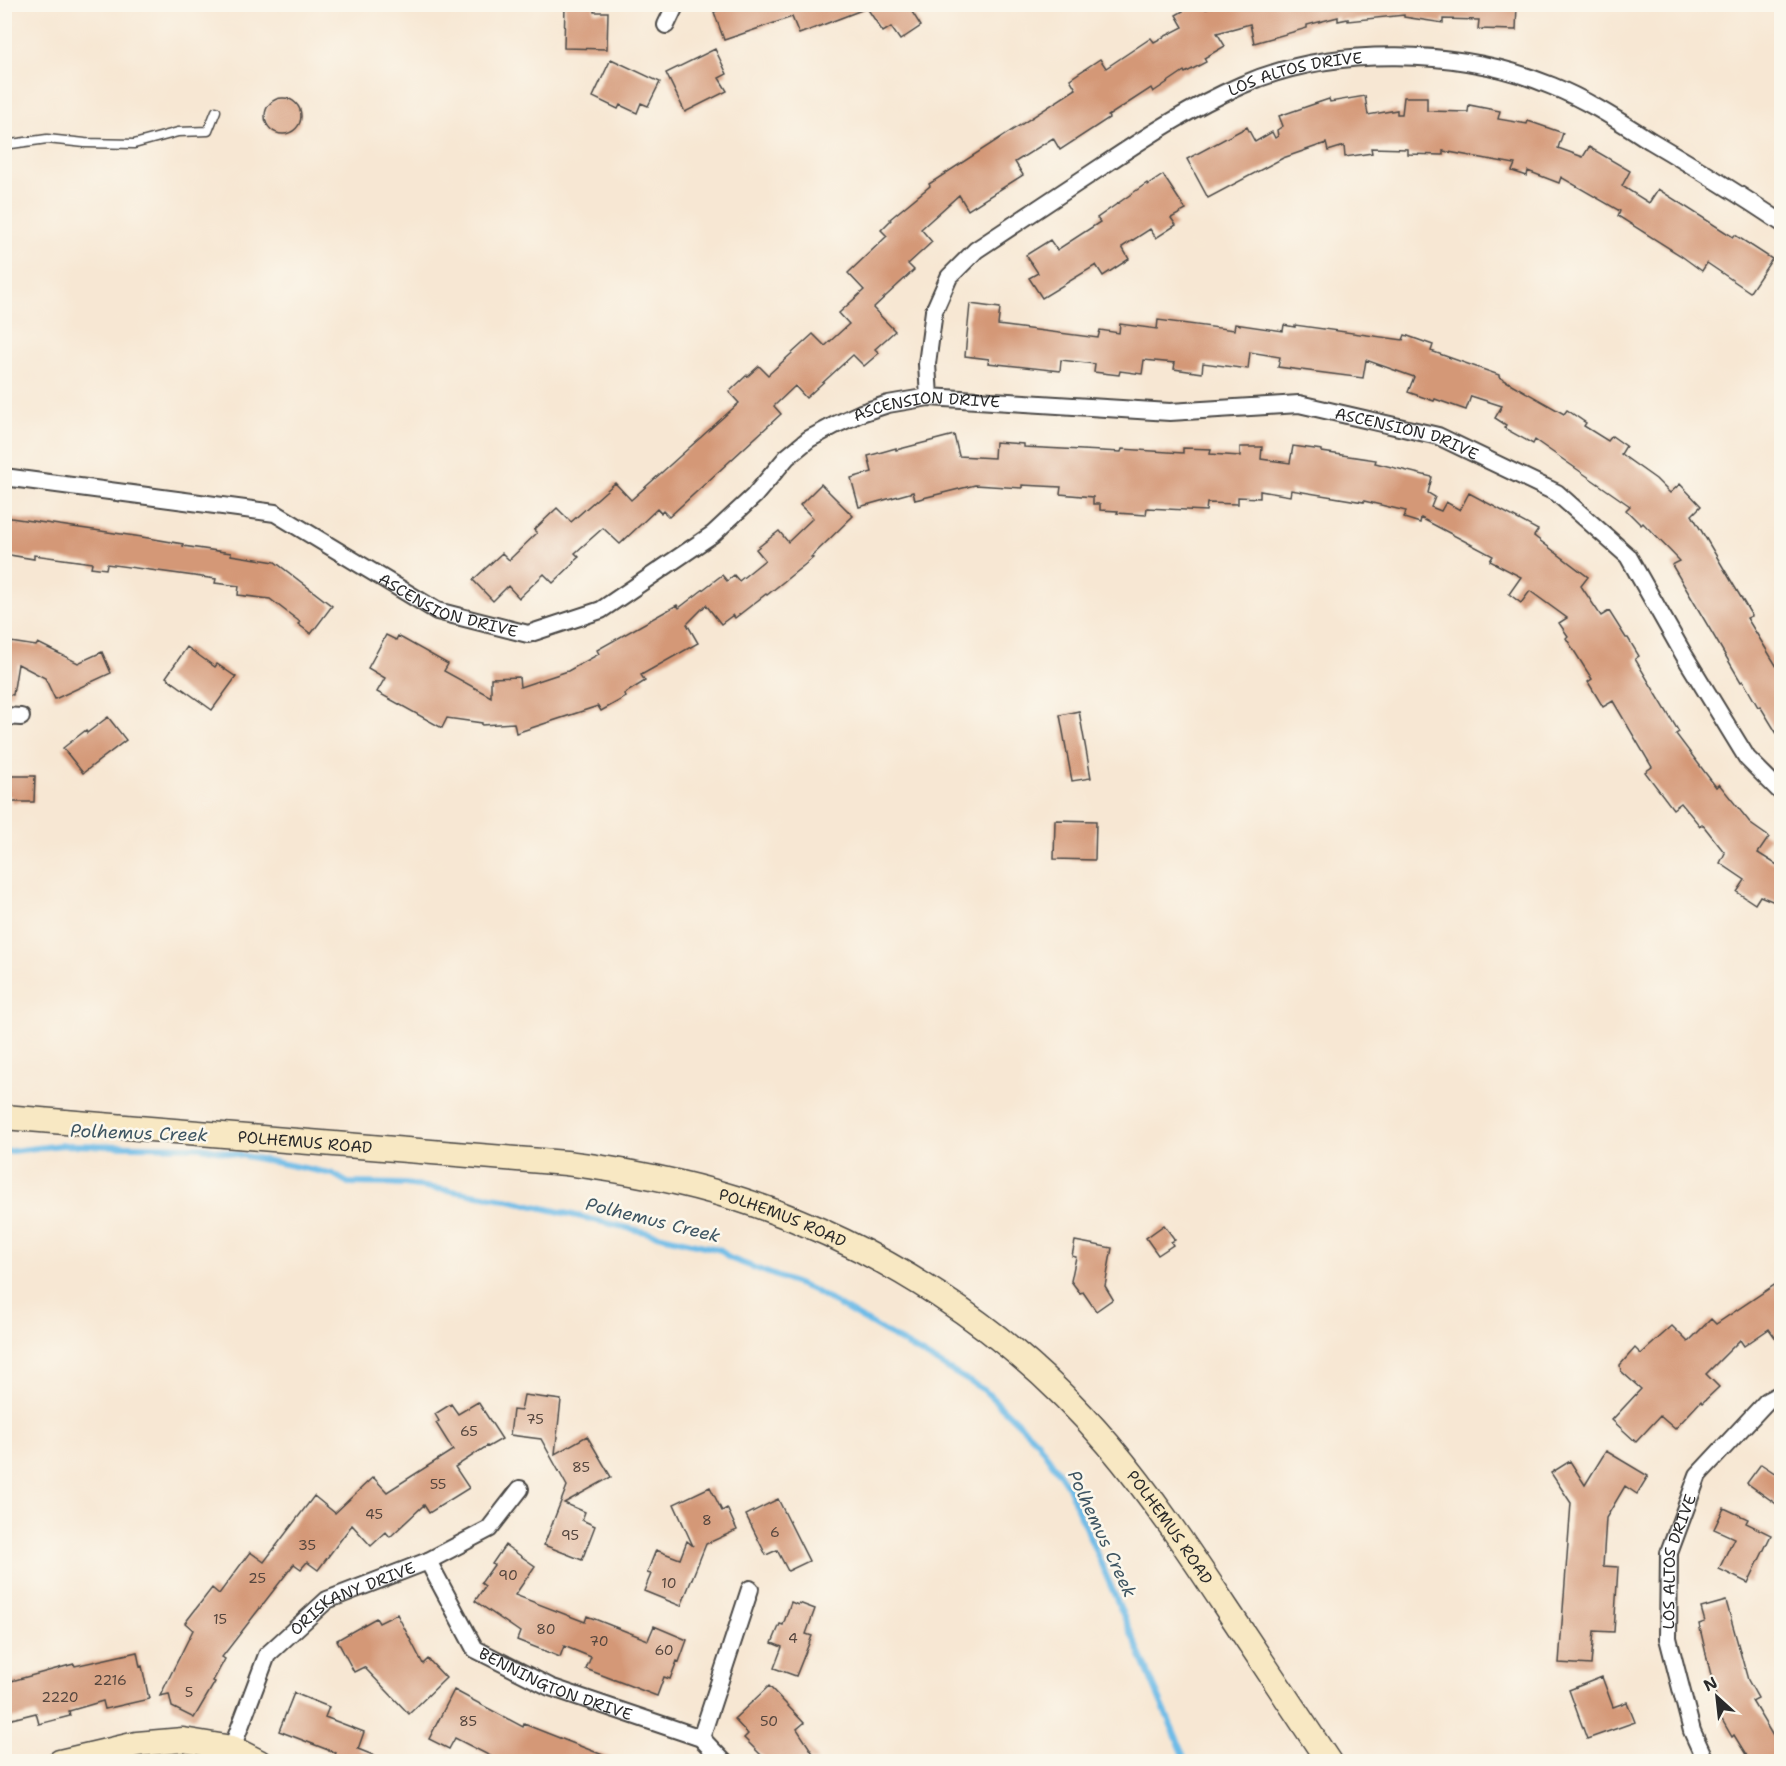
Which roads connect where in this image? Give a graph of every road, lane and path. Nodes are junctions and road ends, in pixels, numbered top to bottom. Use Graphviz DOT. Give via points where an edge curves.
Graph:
graph roads {
  1 [pos="676,4"];
  2 [pos="666,25"];
  3 [pos="216,111"];
  4 [pos="4,145"];
  5 [pos="1782,223"];
  6 [pos="929,397"];
  7 [pos="4,477"];
  8 [pos="1782,793"];
  9 [pos="4,1117"];
  10 [pos="1782,1393"];
  11 [pos="520,1489"];
  12 [pos="429,1561"];
  13 [pos="750,1589"];
  14 [pos="701,1737"];
  15 [pos="232,1748"];
  16 [pos="60,1761"];
  17 [pos="259,1761"];
  18 [pos="724,1761"];
  19 [pos="1329,1761"];
  20 [pos="1706,1761"];
  1 -- 2 [label="street"];
  3 -- 4 [label="lane" via="208,131 178,132 134,144 47,139"];
  5 -- 6 [label="street, LOS ALTOS DRIVE" via="1604,112 1552,86 1508,71 1395,55 1334,60 1284,70 1190,110 976,250 949,277 934,311 927,364"];
  6 -- 7 [label="street, ASCENSION DRIVE" via="861,413 809,439 713,534 601,610 528,633 438,611 275,513"];
  6 -- 8 [label="street, ASCENSION DRIVE" via="1170,412 1299,404 1438,436 1557,493 1628,556 1747,758"];
  9 -- 19 [label="main road, POLHEMUS ROAD" via="611,1168 736,1198 849,1245 974,1320 1031,1366 1084,1417 1177,1534"];
  10 -- 20 [label="street, LOS ALTOS DRIVE" via="1767,1401 1698,1475 1669,1553 1668,1638 1692,1731"];
  11 -- 12 [label="street, ORISKANY DRIVE" via="489,1528"];
  12 -- 14 [label="street, BENNINGTON DRIVE" via="475,1649 550,1688"];
  12 -- 15 [label="street, ORISKANY DRIVE" via="327,1600 267,1655"];
  13 -- 14 [label="street"];
  14 -- 18 [label="street, BENNINGTON DRIVE"];
  15 -- 16 [label="main road" via="183,1740 137,1744"];
  15 -- 17 [label="main road"];
}
